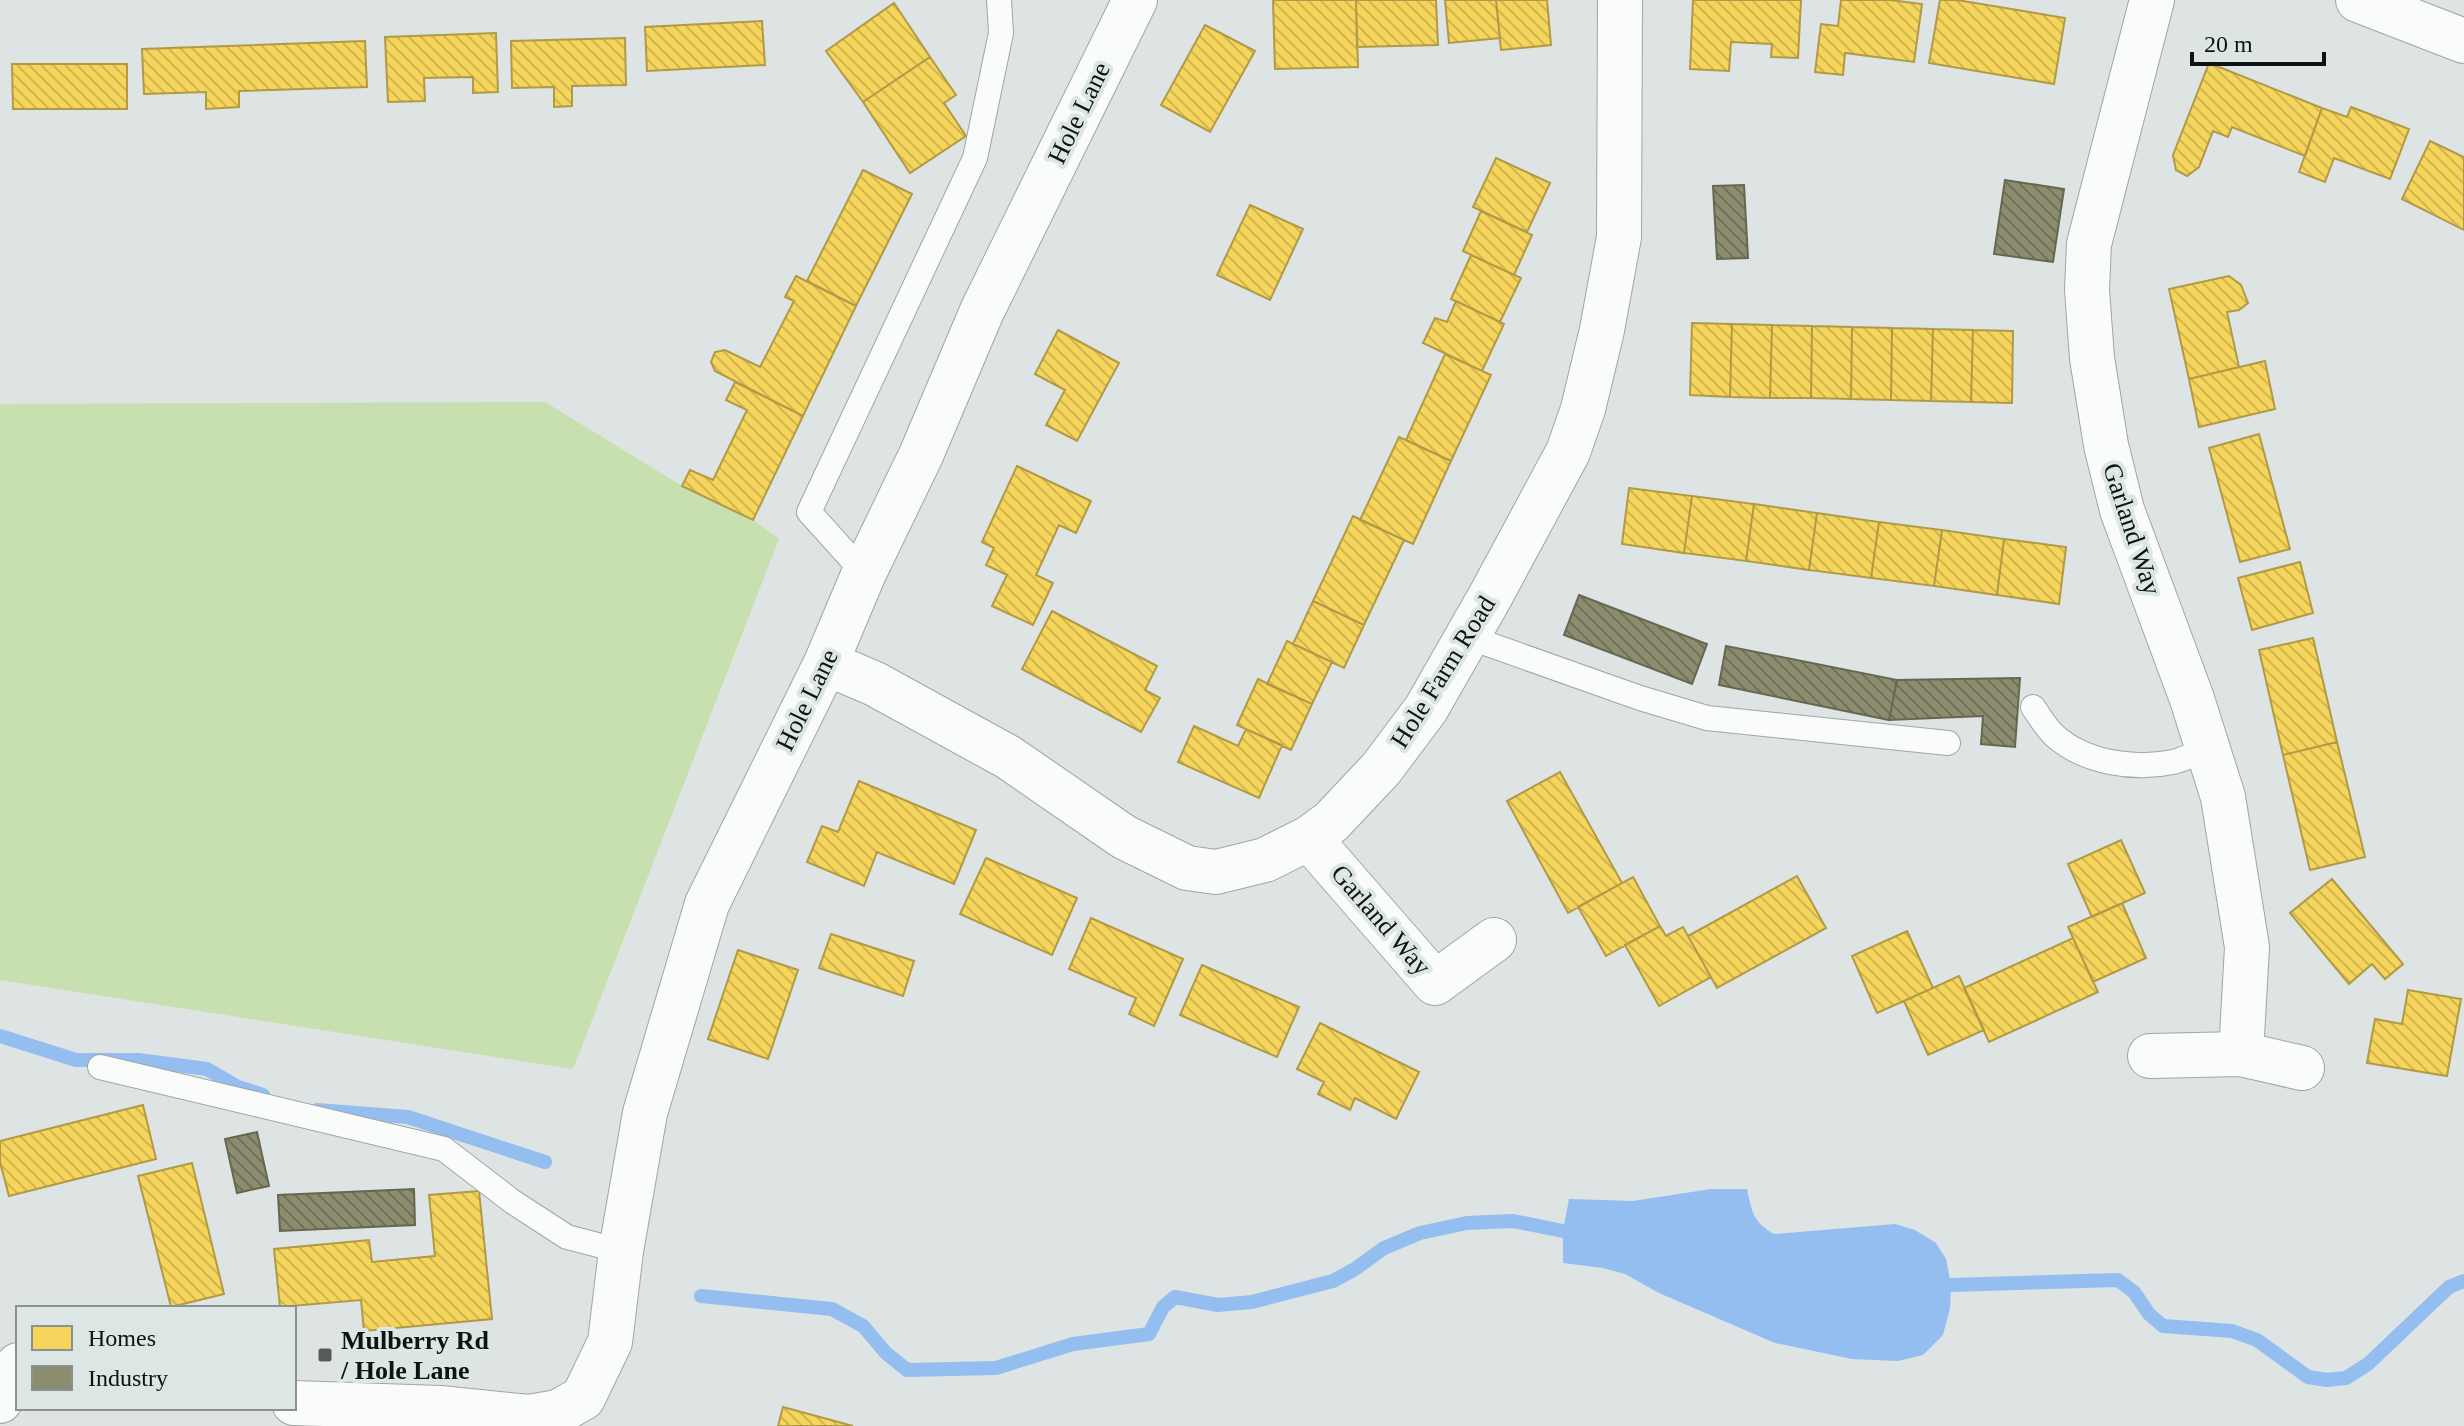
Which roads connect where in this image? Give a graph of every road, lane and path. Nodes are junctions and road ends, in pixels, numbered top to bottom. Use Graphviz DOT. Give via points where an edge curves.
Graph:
graph roads {
  1 [pos="999,0"];
  2 [pos="1135,0"];
  3 [pos="1620,0"];
  4 [pos="2152,0"];
  5 [pos="2358,0"];
  6 [pos="2464,41"];
  7 [pos="864,573"];
  8 [pos="1468,637"];
  9 [pos="826,663"];
  10 [pos="2033,707"];
  11 [pos="1948,743"];
  12 [pos="2208,749"];
  13 [pos="1309,838"];
  14 [pos="1494,940"];
  15 [pos="2241,1054"];
  16 [pos="2150,1056"];
  17 [pos="100,1067"];
  18 [pos="2302,1068"];
  19 [pos="621,1251"];
  20 [pos="16,1369"];
  21 [pos="0,1401"];
  22 [pos="296,1403"];
  23 [pos="594,1412"];
  1 -- 7 [label="lane" via="1001,33 975,158 809,512"];
  2 -- 7 [label="street, Hole Lane" via="982,311"];
  3 -- 8 [label="street, Hole Farm Road" via="1619,237 1602,330 1568,452"];
  4 -- 12 [label="street, Garland Way" via="2089,244 2091,344 2122,510"];
  5 -- 6 [label="street"];
  7 -- 9 [label="street, Hole Lane"];
  8 -- 11 [label="lane" via="1707,718"];
  8 -- 13 [label="street, Hole Farm Road" via="1426,709 1381,769"];
  9 -- 13 [label="street, Hole Farm Road" via="1008,757 1124,837 1187,868 1216,872 1253,863"];
  9 -- 19 [label="street, Hole Lane" via="707,904 645,1113"];
  10 -- 12 [label="lane" via="2064,744 2101,759 2158,764"];
  12 -- 15 [label="street, Garland Way" via="2223,797 2247,947"];
  13 -- 14 [label="street, Garland Way" via="1435,983"];
  15 -- 16 [label="street"];
  15 -- 18 [label="street"];
  17 -- 19 [label="lane" via="444,1149 567,1237"];
  19 -- 23 [label="street, Hole Lane" via="610,1342"];
  20 -- 21 [label="street"];
  22 -- 23 [label="street" via="529,1417"];
}
